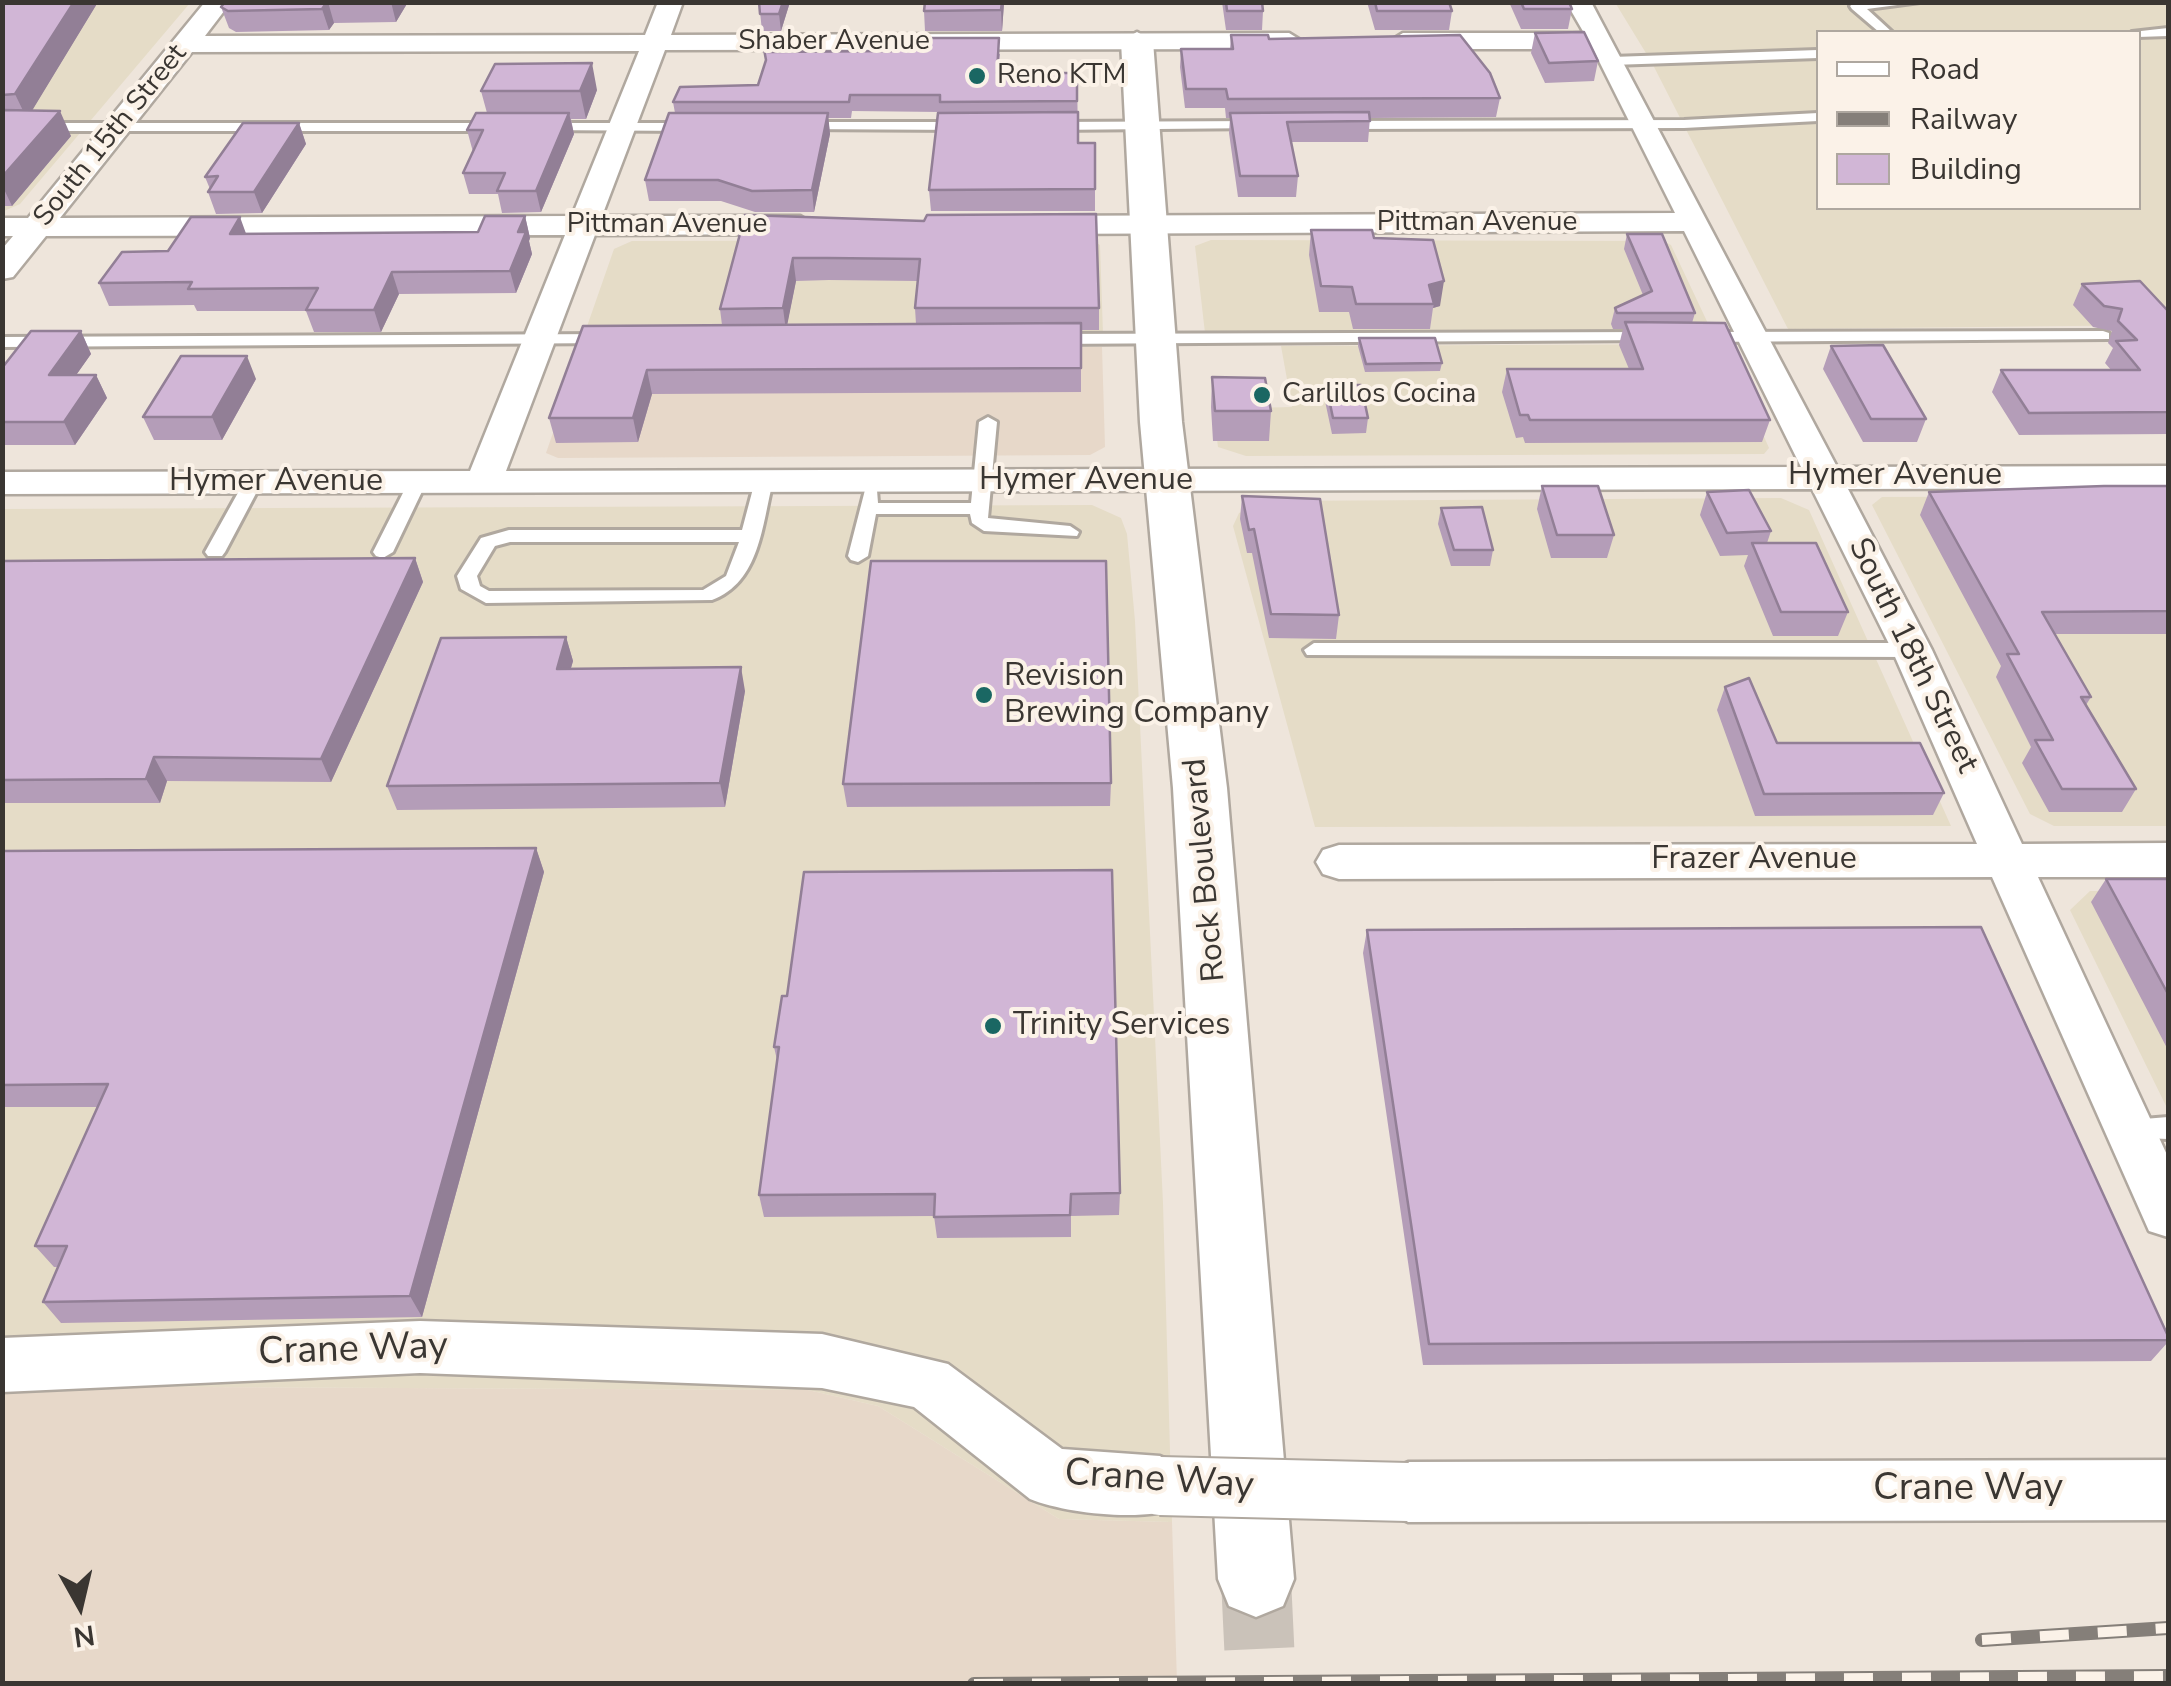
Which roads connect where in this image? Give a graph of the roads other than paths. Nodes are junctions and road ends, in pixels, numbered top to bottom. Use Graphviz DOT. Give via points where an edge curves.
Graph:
graph roads {
  1 [pos="219,2"];
  2 [pos="671,2"];
  3 [pos="1578,2"];
  4 [pos="1914,2"];
  5 [pos="1136,24"];
  6 [pos="1884,30"];
  7 [pos="2168,32"];
  8 [pos="2141,33"];
  9 [pos="1322,41"];
  10 [pos="1382,41"];
  11 [pos="655,42"];
  12 [pos="186,44"];
  13 [pos="1607,50"];
  14 [pos="1816,54"];
  15 [pos="1816,117"];
  16 [pos="1643,124"];
  17 [pos="1314,125"];
  18 [pos="718,126"];
  19 [pos="776,126"];
  20 [pos="987,126"];
  21 [pos="1026,126"];
  22 [pos="1143,126"];
  23 [pos="1276,126"];
  24 [pos="118,127"];
  25 [pos="622,127"];
  26 [pos="2,128"];
  27 [pos="1690,222"];
  28 [pos="584,224"];
  29 [pos="820,224"];
  30 [pos="998,224"];
  31 [pos="1150,225"];
  32 [pos="2,227"];
  33 [pos="36,227"];
  34 [pos="2,270"];
  35 [pos="2103,336"];
  36 [pos="1028,338"];
  37 [pos="1156,338"];
  38 [pos="1752,338"];
  39 [pos="539,339"];
  40 [pos="637,339"];
  41 [pos="2,342"];
  42 [pos="988,422"];
  43 [pos="1824,476"];
  44 [pos="2168,477"];
  45 [pos="484,480"];
  46 [pos="418,481"];
  47 [pos="764,481"];
  48 [pos="253,482"];
  49 [pos="1166,482"];
  50 [pos="2,483"];
  51 [pos="982,494"];
  52 [pos="871,495"];
  53 [pos="1070,532"];
  54 [pos="749,536"];
  55 [pos="215,552"];
  56 [pos="383,552"];
  57 [pos="858,556"];
  58 [pos="1314,650"];
  59 [pos="1912,650"];
  60 [pos="2010,859"];
  61 [pos="2168,860"];
  62 [pos="1338,862"];
  63 [pos="2149,1128"];
  64 [pos="2168,1214"];
  65 [pos="2,1364"];
  66 [pos="2168,1490"];
  67 [pos="1256,1579"];
  1 -- 12 [label="street, South 15th Street"];
  2 -- 11 [label="street"];
  3 -- 13 [label="street, South 18th Street"];
  4 -- 6 [label="lane" via="1856,6"];
  5 -- 9 [label="street, Shaber Avenue"];
  5 -- 11 [label="street, Shaber Avenue"];
  5 -- 22 [label="main road, Rock Boulevard"];
  7 -- 8 [label="lane"];
  10 -- 13 [label="street"];
  11 -- 12 [label="street, Shaber Avenue"];
  11 -- 25 [label="street"];
  12 -- 24 [label="street, South 15th Street"];
  13 -- 14 [label="lane"];
  13 -- 16 [label="street, South 18th Street"];
  15 -- 16 [label="lane"];
  16 -- 17 [label="lane"];
  16 -- 27 [label="street, South 18th Street"];
  18 -- 25 [label="lane"];
  19 -- 20 [label="lane"];
  21 -- 22 [label="lane"];
  22 -- 23 [label="lane"];
  22 -- 31 [label="main road, Rock Boulevard"];
  24 -- 25 [label="lane"];
  24 -- 26 [label="lane"];
  24 -- 33 [label="street, South 15th Street"];
  25 -- 28 [label="street"];
  27 -- 31 [label="street, Pittman Avenue"];
  27 -- 38 [label="street, South 18th Street"];
  28 -- 29 [label="street, Pittman Avenue"];
  28 -- 33 [label="street, Pittman Avenue"];
  28 -- 39 [label="street"];
  30 -- 31 [label="street, Pittman Avenue"];
  31 -- 37 [label="main road, Rock Boulevard"];
  32 -- 33 [label="street, Pittman Avenue"];
  33 -- 34 [label="street, South 15th Street"];
  35 -- 38 [label="lane"];
  36 -- 37 [label="lane"];
  37 -- 38 [label="lane"];
  37 -- 49 [label="main road, Rock Boulevard"];
  38 -- 43 [label="street, South 18th Street"];
  39 -- 40 [label="lane"];
  39 -- 41 [label="lane"];
  39 -- 45 [label="street"];
  42 -- 51 [label="lane"];
  43 -- 44 [label="street, Hymer Avenue"];
  43 -- 49 [label="street, Hymer Avenue"];
  43 -- 59 [label="street, South 18th Street"];
  45 -- 46 [label="street, Hymer Avenue"];
  45 -- 47 [label="street, Hymer Avenue"];
  46 -- 48 [label="street, Hymer Avenue"];
  46 -- 56 [label="lane"];
  47 -- 52 [label="street, Hymer Avenue"];
  47 -- 54 [label="lane"];
  48 -- 50 [label="street, Hymer Avenue"];
  48 -- 55 [label="lane"];
  49 -- 51 [label="street, Hymer Avenue"];
  49 -- 67 [label="main road, Rock Boulevard" via="1200,788"];
  51 -- 52 [label="street, Hymer Avenue"];
  51 -- 53 [label="lane" via="979,519 994,529"];
  52 -- 57 [label="lane"];
  54 -- 54 [label="lane" via="738,575 705,596 486,597 471,590 467,576 488,542 510,536"];
  58 -- 59 [label="lane"];
  59 -- 60 [label="street, South 18th Street"];
  60 -- 61 [label="street, Frazer Avenue"];
  60 -- 62 [label="street, Frazer Avenue"];
  60 -- 63 [label="street, South 18th Street"];
  63 -- 64 [label="street, South 18th Street"];
  65 -- 66 [label="street, Crane Way, bridge" via="420,1347 822,1361 928,1384 1052,1478 1160,1486 1408,1492"];
}
